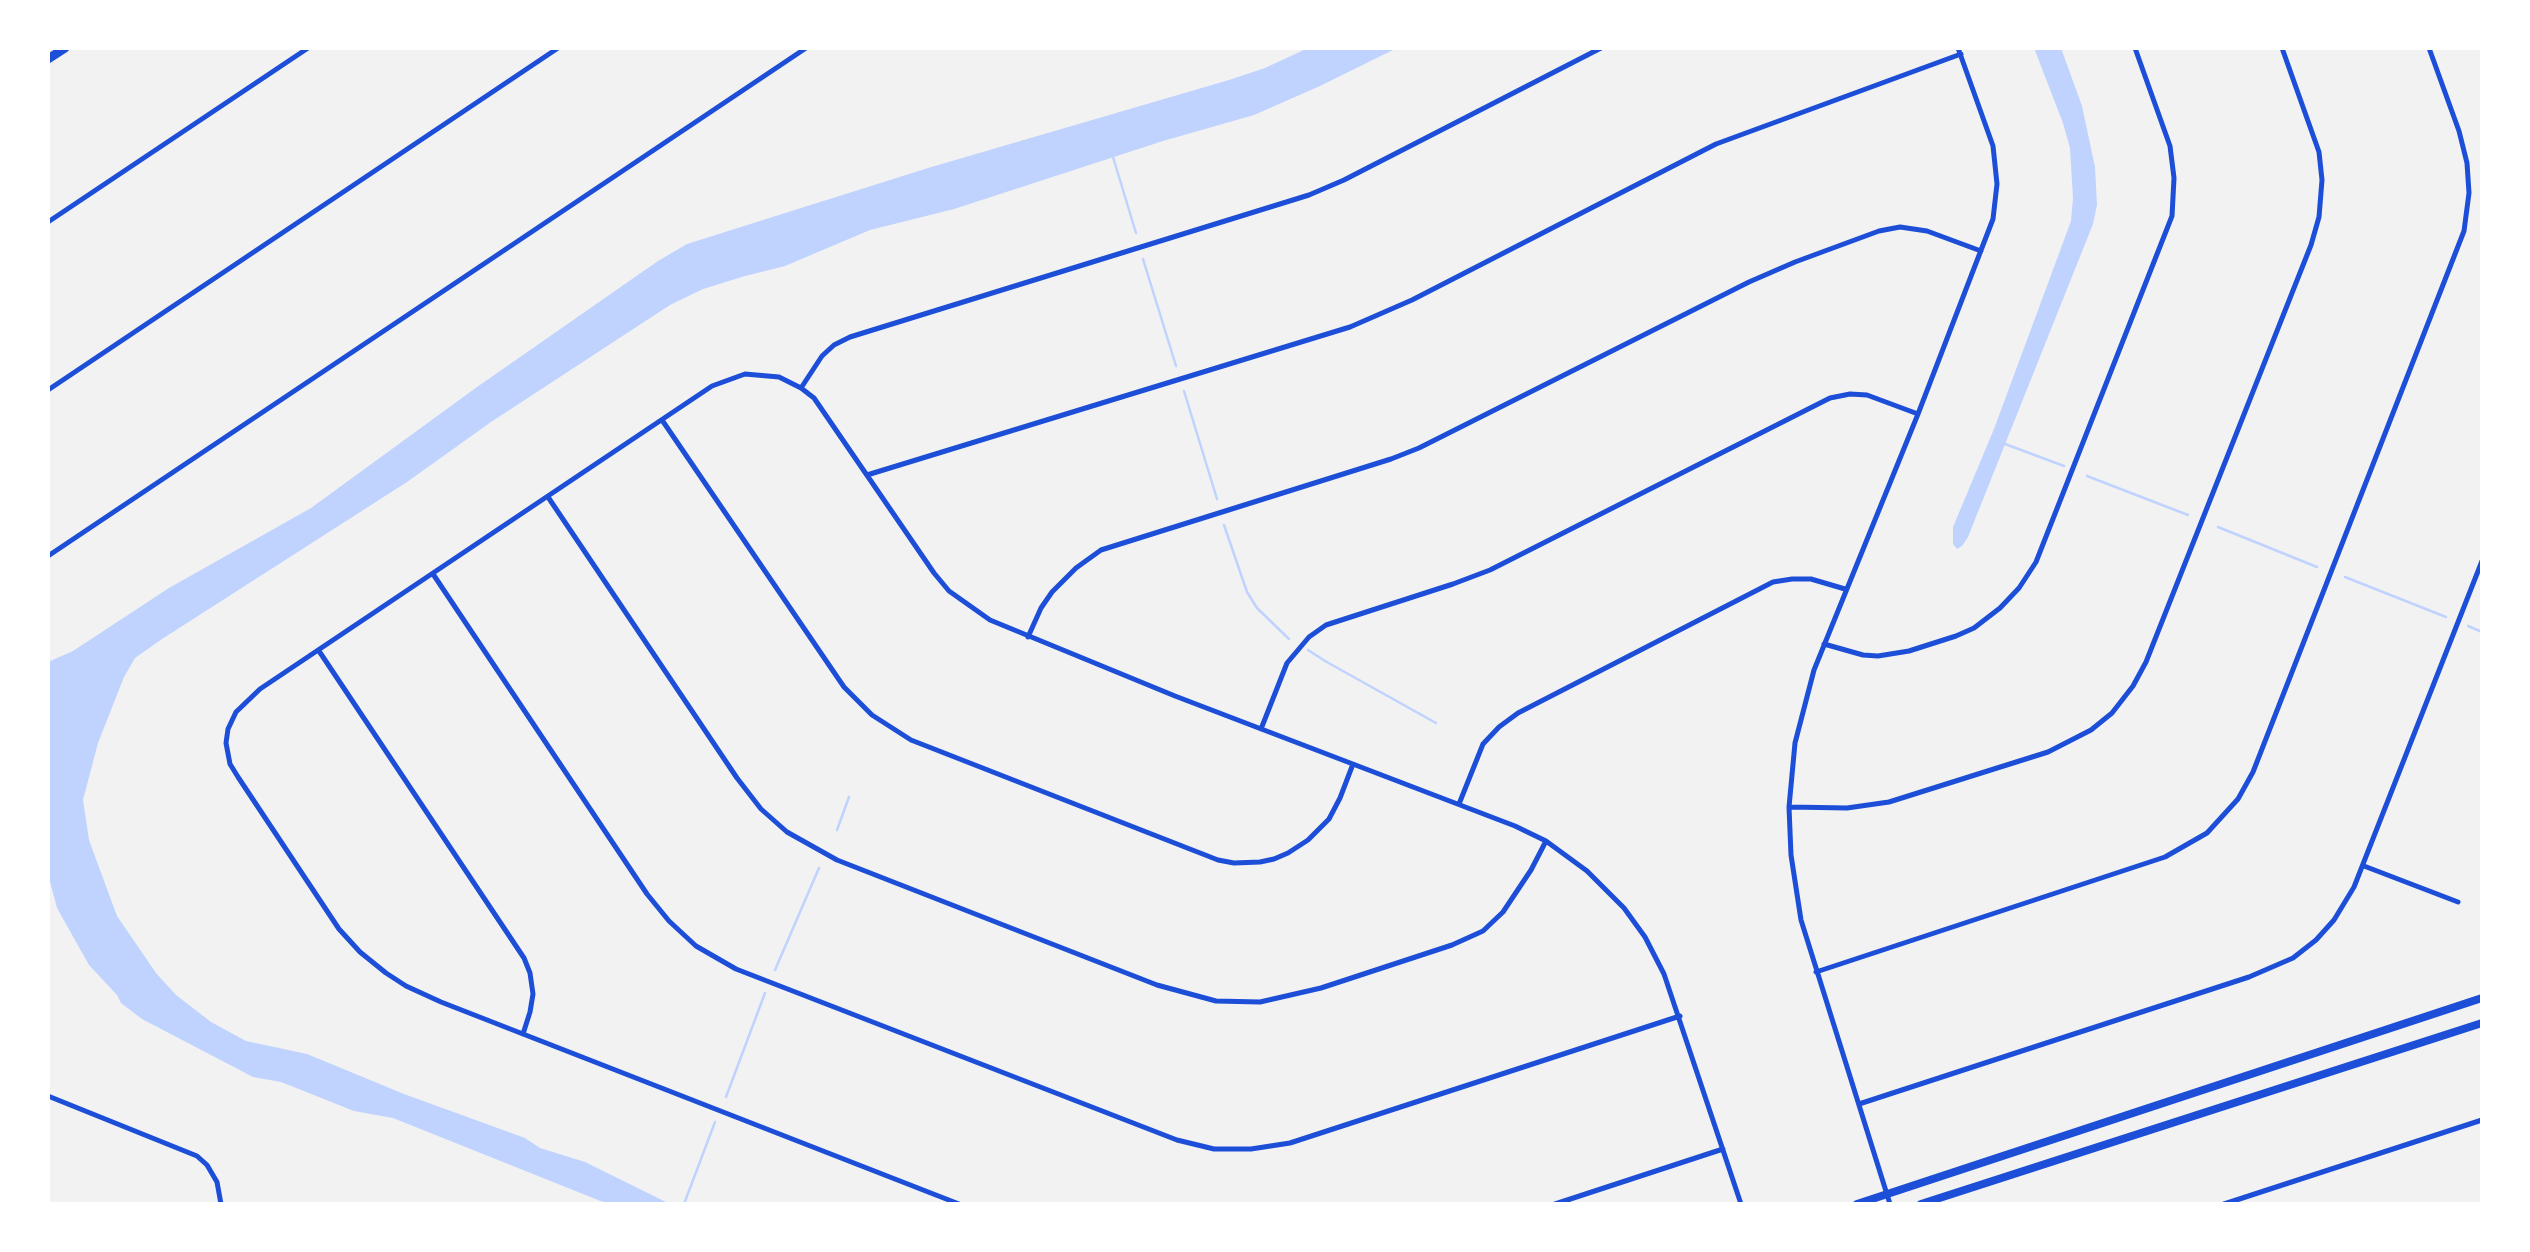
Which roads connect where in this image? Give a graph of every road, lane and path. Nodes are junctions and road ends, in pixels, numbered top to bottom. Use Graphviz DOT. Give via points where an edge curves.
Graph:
graph roads {
  1 [pos="65,48"];
  2 [pos="308,48"];
  3 [pos="558,48"];
  4 [pos="806,48"];
  5 [pos="1601,48"];
  6 [pos="2134,48"];
  7 [pos="2282,48"];
  8 [pos="2429,48"];
  9 [pos="1959,50"];
  10 [pos="48,59"];
  11 [pos="48,222"];
  12 [pos="1982,251"];
  13 [pos="801,388"];
  14 [pos="48,390"];
  15 [pos="1918,414"];
  16 [pos="662,420"];
  17 [pos="867,476"];
  18 [pos="548,497"];
  19 [pos="48,556"];
  20 [pos="2482,562"];
  21 [pos="433,574"];
  22 [pos="1846,589"];
  23 [pos="1028,638"];
  24 [pos="1824,644"];
  25 [pos="318,650"];
  26 [pos="1261,729"];
  27 [pos="1354,764"];
  28 [pos="1459,804"];
  29 [pos="1789,806"];
  30 [pos="1546,841"];
  31 [pos="2364,866"];
  32 [pos="2458,902"];
  33 [pos="1816,972"];
  34 [pos="2482,998"];
  35 [pos="1680,1016"];
  36 [pos="2482,1022"];
  37 [pos="523,1034"];
  38 [pos="48,1096"];
  39 [pos="1859,1104"];
  40 [pos="2482,1120"];
  41 [pos="1723,1149"];
  42 [pos="1887,1194"];
  43 [pos="1573,1202"];
  44 [pos="221,1204"];
  45 [pos="959,1204"];
  46 [pos="1555,1204"];
  47 [pos="1741,1204"];
  48 [pos="1857,1204"];
  49 [pos="1890,1204"];
  50 [pos="1921,1204"];
  51 [pos="2224,1204"];
  1 -- 10 [label="highway"];
  2 -- 11 [label="street"];
  3 -- 14 [label="street"];
  4 -- 19 [label="street"];
  5 -- 13 [label="street" via="1321,191 850,337 822,356"];
  6 -- 24 [label="street" via="2170,146 2172,216 2036,562 2000,608 1956,636 1878,656"];
  7 -- 29 [label="street" via="2318,152 2319,218 2133,686 2102,722 2048,752 1889,802"];
  8 -- 33 [label="street" via="2467,163 2464,231 2238,799 2207,833 2165,858"];
  9 -- 12 [label="street" via="1996,165 1994,210"];
  9 -- 17 [label="street" via="1727,140 1350,327"];
  12 -- 15 [label="street"];
  12 -- 23 [label="street" via="1900,228 1795,262 1419,448 1101,550 1052,592"];
  13 -- 16 [label="street" via="769,375 735,376"];
  13 -- 17 [label="street"];
  15 -- 22 [label="street"];
  15 -- 26 [label="street" via="1867,395 1830,398 1490,570 1326,626 1287,662"];
  16 -- 18 [label="street"];
  16 -- 27 [label="street" via="844,688 911,740 1234,862 1274,859 1308,840 1329,818"];
  17 -- 23 [label="street" via="950,591"];
  18 -- 21 [label="street"];
  18 -- 30 [label="street" via="737,778 787,832 837,860 1157,984 1216,1001 1260,1002 1452,946 1503,912"];
  20 -- 31 [label="street"];
  21 -- 25 [label="street"];
  21 -- 35 [label="street" via="647,894 696,946 736,969 1165,1136 1214,1149 1290,1143"];
  22 -- 24 [label="street"];
  22 -- 28 [label="street" via="1811,579 1773,582 1518,712 1484,744"];
  23 -- 26 [label="street"];
  24 -- 29 [label="street" via="1800,719"];
  25 -- 37 [label="street" via="524,958 532,994"];
  25 -- 37 [label="street" via="239,708 226,736 234,770 360,952 406,986"];
  26 -- 27 [label="street"];
  27 -- 28 [label="street"];
  28 -- 30 [label="street"];
  29 -- 33 [label="street" via="1794,884"];
  30 -- 35 [label="street" via="1624,908 1664,974"];
  31 -- 32 [label="street"];
  31 -- 39 [label="street" via="2334,920 2276,966"];
  33 -- 39 [label="street"];
  34 -- 42 [label="main road"];
  35 -- 41 [label="street"];
  36 -- 50 [label="main road"];
  37 -- 45 [label="street"];
  38 -- 44 [label="street" via="197,1156 217,1182"];
  39 -- 42 [label="street"];
  40 -- 51 [label="street"];
  41 -- 43 [label="street"];
  41 -- 47 [label="street"];
  42 -- 48 [label="main road"];
  42 -- 49 [label="street"];
  43 -- 46 [label="street"];
}
